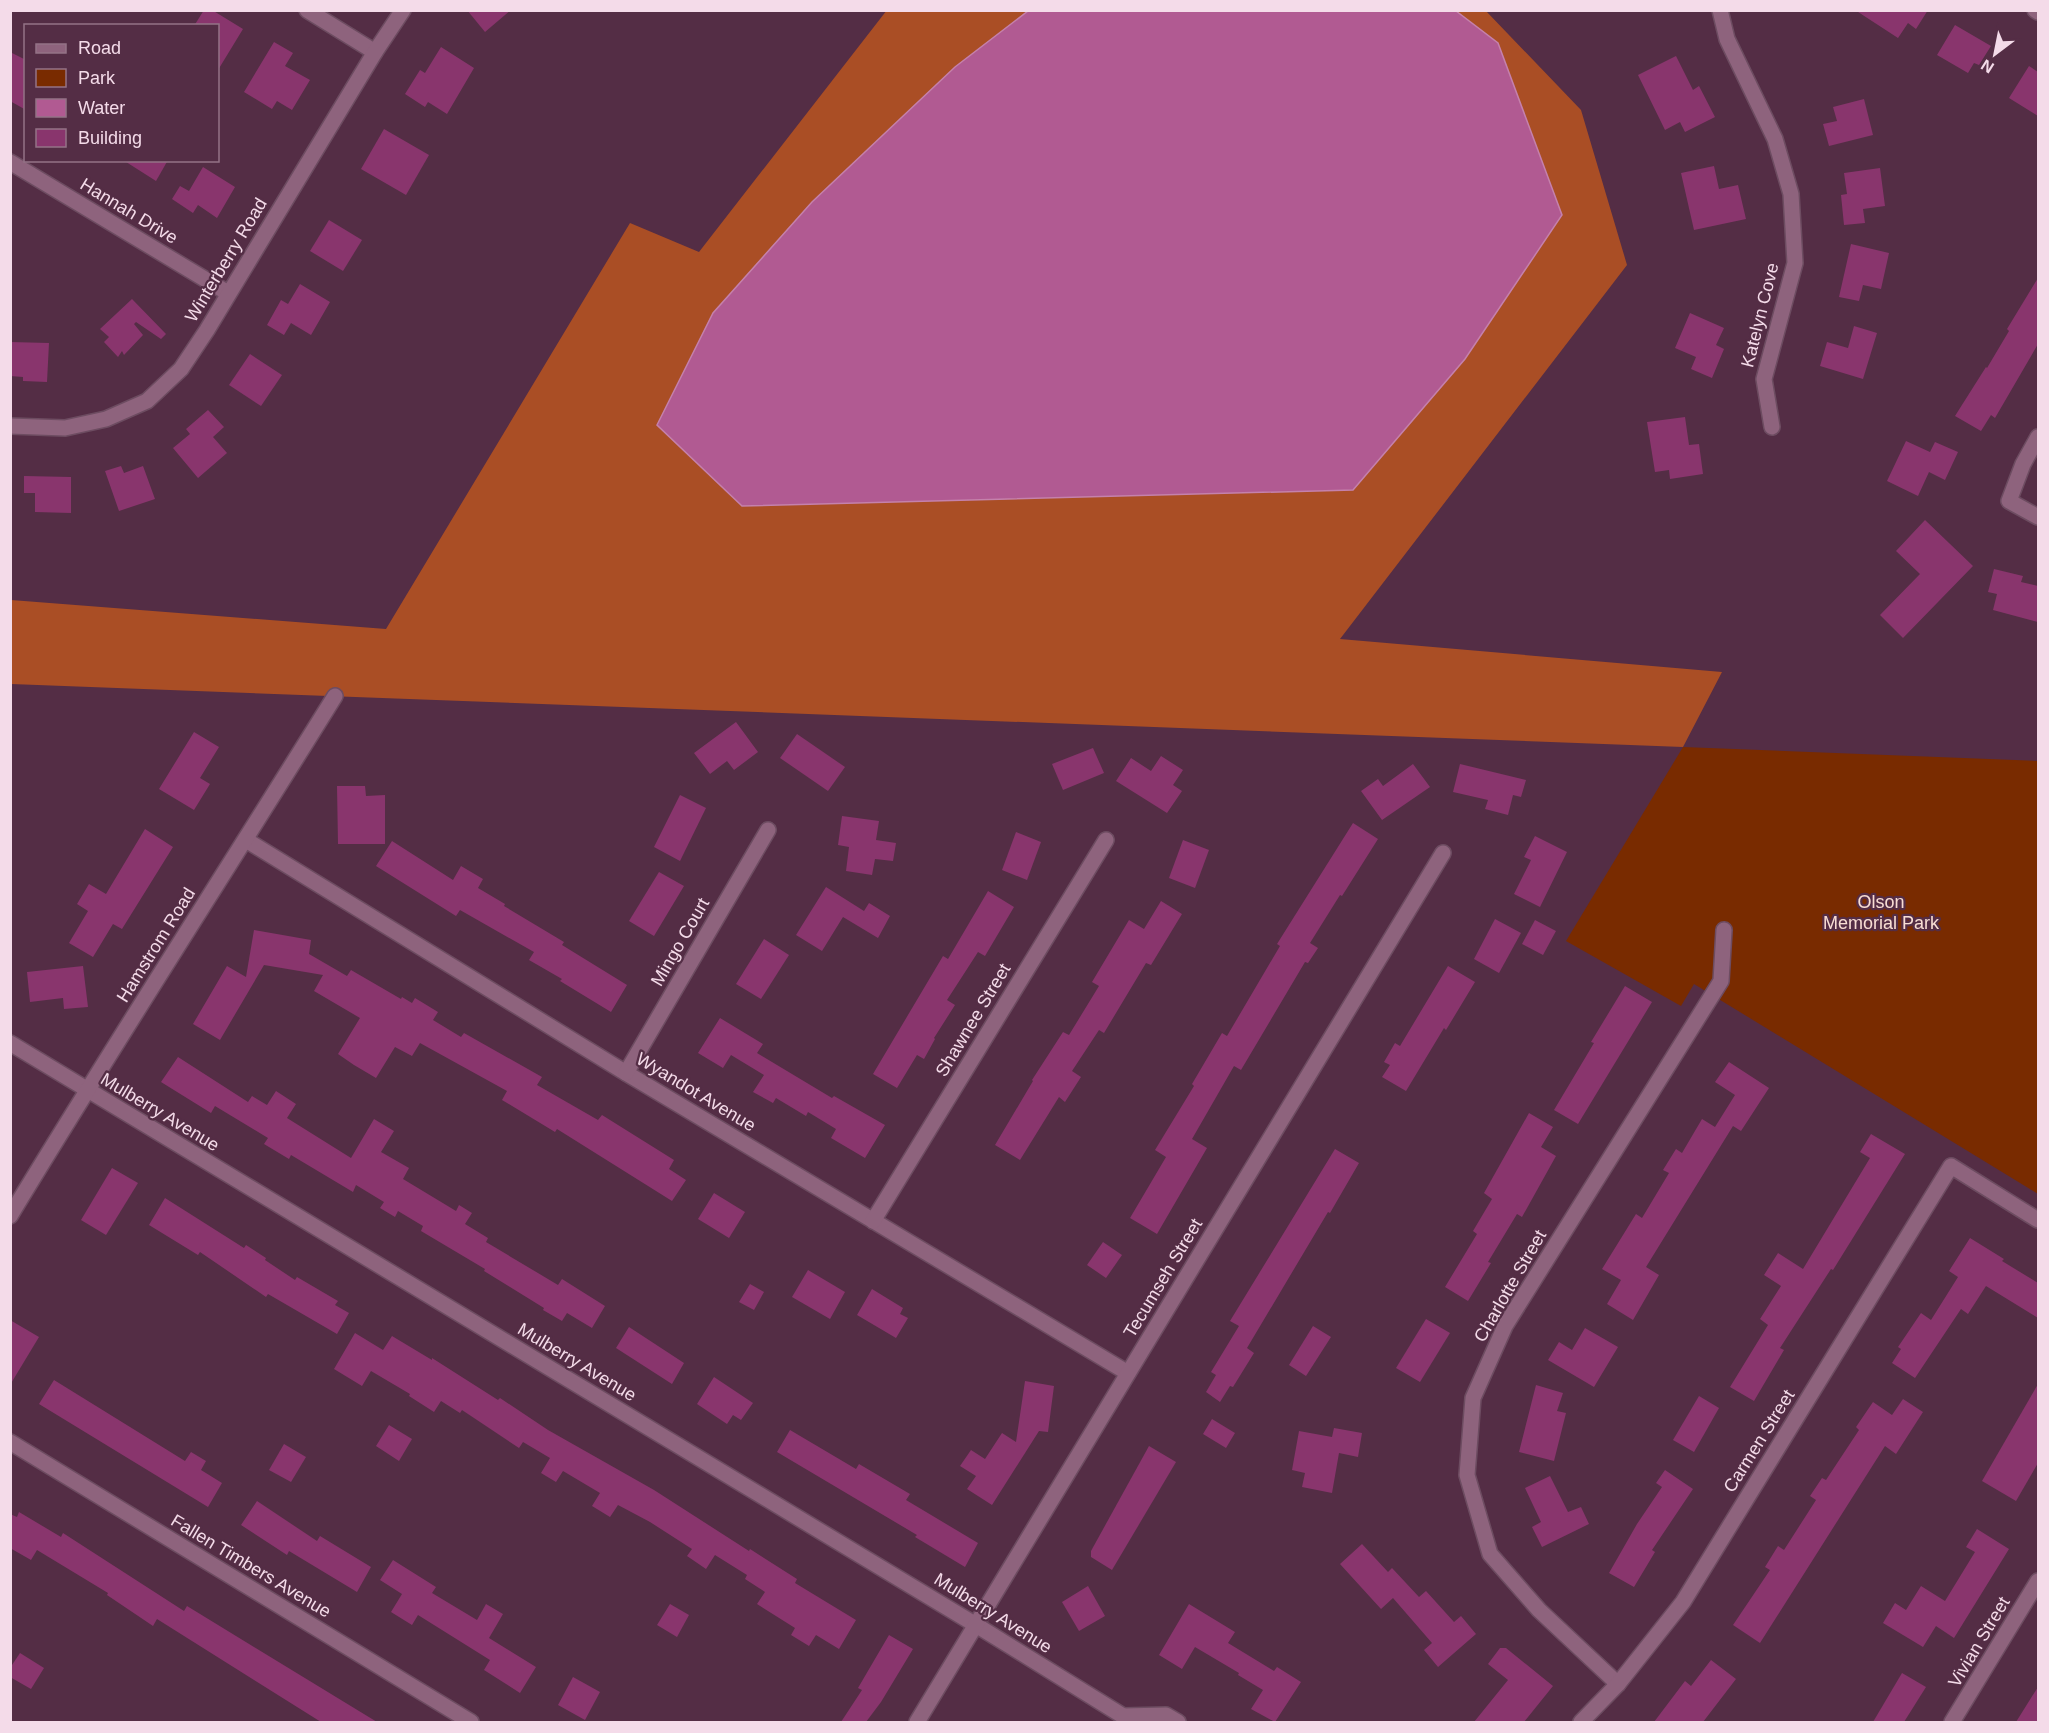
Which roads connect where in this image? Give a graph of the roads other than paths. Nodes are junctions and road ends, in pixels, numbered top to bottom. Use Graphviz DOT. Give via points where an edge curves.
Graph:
graph roads {
  1 [pos="307,10"];
  2 [pos="403,10"];
  3 [pos="1720,10"];
  4 [pos="375,52"];
  5 [pos="10,162"];
  6 [pos="228,293"];
  7 [pos="10,426"];
  8 [pos="1772,427"];
  9 [pos="2038,437"];
  10 [pos="2038,517"];
  11 [pos="334,696"];
  12 [pos="768,830"];
  13 [pos="246,840"];
  14 [pos="1106,840"];
  15 [pos="1443,853"];
  16 [pos="1724,930"];
  17 [pos="10,1043"];
  18 [pos="626,1073"];
  19 [pos="87,1090"];
  20 [pos="10,1216"];
  21 [pos="2038,1220"];
  22 [pos="873,1221"];
  23 [pos="1128,1373"];
  24 [pos="10,1442"];
  25 [pos="2038,1581"];
  26 [pos="976,1625"];
  27 [pos="1618,1684"];
  28 [pos="1124,1719"];
  29 [pos="471,1722"];
  30 [pos="917,1722"];
  31 [pos="1178,1722"];
  32 [pos="1581,1722"];
  33 [pos="1952,1722"];
  1 -- 4 [label="street"];
  2 -- 4 [label="street, Winterberry Road"];
  3 -- 8 [label="street, Katelyn Cove" via="1727,39 1776,139 1791,194 1795,263 1764,379"];
  4 -- 6 [label="street, Winterberry Road"];
  5 -- 6 [label="street, Hannah Drive"];
  6 -- 7 [label="street, Winterberry Road" via="181,369 147,401 106,419 65,428"];
  9 -- 10 [label="street" via="2009,501"];
  11 -- 13 [label="street, Hamstrom Road"];
  12 -- 18 [label="street, Mingo Court"];
  13 -- 18 [label="street, Wyandot Avenue"];
  13 -- 19 [label="street, Hamstrom Road"];
  14 -- 22 [label="street, Shawnee Street"];
  15 -- 23 [label="street, Tecumseh Street"];
  16 -- 27 [label="street, Charlotte Street" via="1721,981 1505,1326 1473,1398 1467,1474 1490,1554 1539,1610"];
  17 -- 19 [label="street, Mulberry Avenue"];
  18 -- 22 [label="street, Wyandot Avenue"];
  19 -- 20 [label="street, Hamstrom Road"];
  19 -- 26 [label="street, Mulberry Avenue"];
  21 -- 27 [label="street, Carmen Street" via="1951,1166 1683,1602"];
  22 -- 23 [label="street, Wyandot Avenue"];
  23 -- 26 [label="street, Tecumseh Street"];
  24 -- 29 [label="street, Fallen Timbers Avenue"];
  25 -- 33 [label="street, Vivian Street"];
  26 -- 28 [label="street, Mulberry Avenue"];
  26 -- 30 [label="street, Tecumseh Street"];
  27 -- 32 [label="street, Carmen Street"];
  28 -- 31 [label="street, Mulberry Avenue" via="1166,1715"];
}
